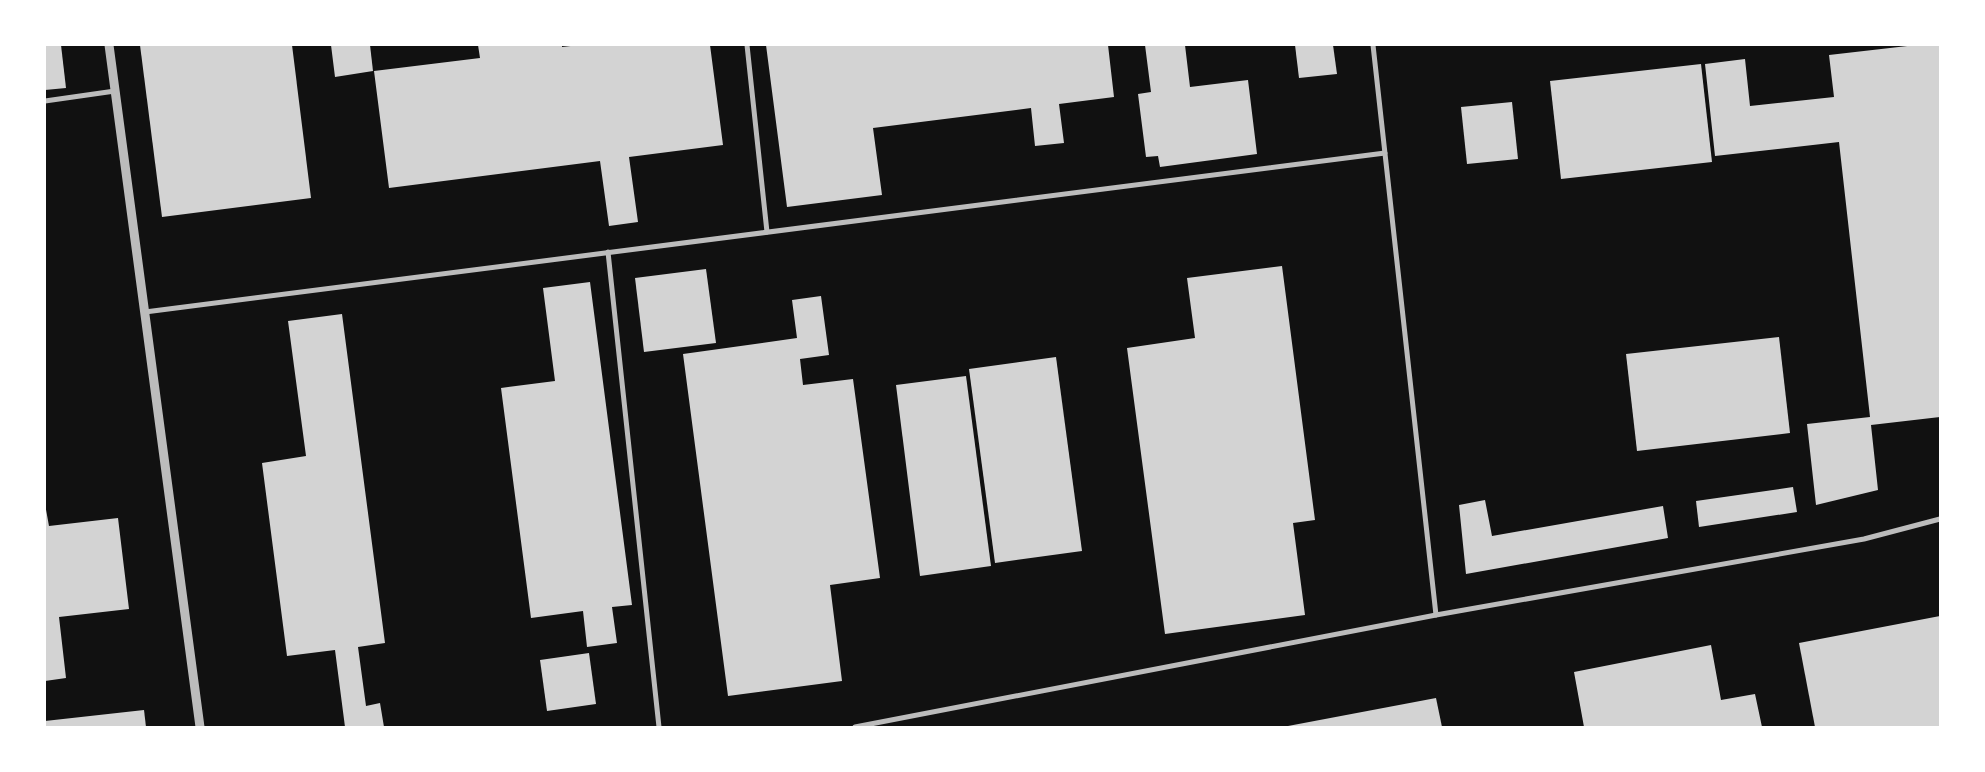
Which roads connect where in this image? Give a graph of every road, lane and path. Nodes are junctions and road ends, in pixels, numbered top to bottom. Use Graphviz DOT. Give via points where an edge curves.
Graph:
graph roads {
  1 [pos="109,45"];
  2 [pos="747,45"];
  3 [pos="1373,45"];
  4 [pos="115,91"];
  5 [pos="45,101"];
  6 [pos="1385,153"];
  7 [pos="767,232"];
  8 [pos="608,252"];
  9 [pos="145,312"];
  10 [pos="1940,519"];
  11 [pos="1436,614"];
  12 [pos="200,727"];
  13 [pos="659,727"];
  14 [pos="855,727"];
  1 -- 4 [label="street"];
  2 -- 7 [label="street"];
  3 -- 6 [label="street"];
  4 -- 5 [label="street"];
  4 -- 9 [label="street"];
  6 -- 7 [label="street"];
  6 -- 11 [label="street"];
  7 -- 8 [label="street"];
  8 -- 9 [label="street"];
  8 -- 13 [label="street"];
  9 -- 12 [label="street"];
  10 -- 11 [label="street" via="1864,539"];
  11 -- 14 [label="street"];
}
